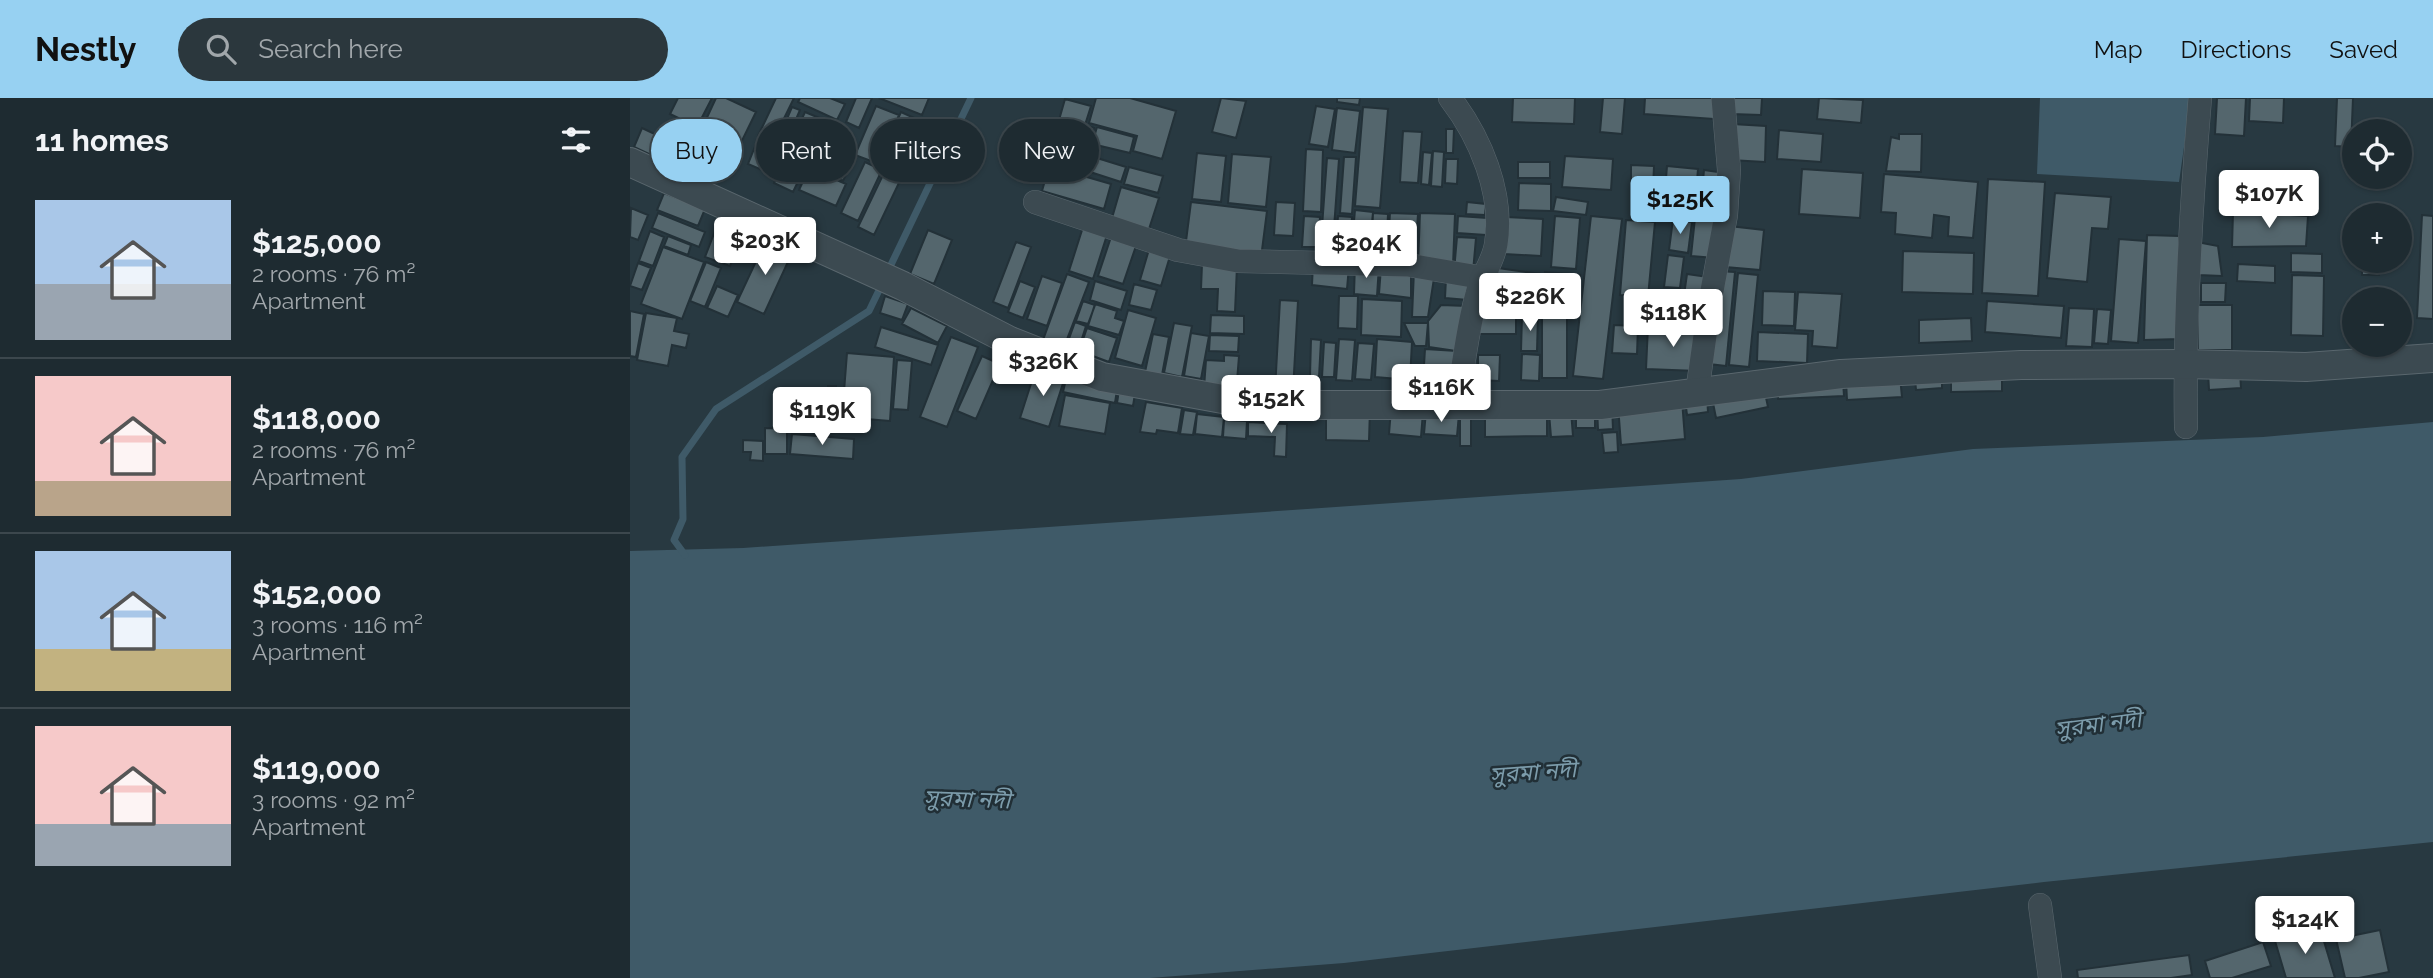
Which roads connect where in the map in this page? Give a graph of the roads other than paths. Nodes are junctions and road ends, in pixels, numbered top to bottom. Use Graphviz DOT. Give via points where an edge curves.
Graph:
graph roads {
  1 [pos="1450,98"];
  2 [pos="1723,98"];
  3 [pos="2200,98"];
  4 [pos="630,162"];
  5 [pos="1035,202"];
  6 [pos="1484,278"];
  7 [pos="2433,358"];
  8 [pos="2184,364"];
  9 [pos="1697,393"];
  10 [pos="1457,406"];
  11 [pos="2186,427"];
  12 [pos="2040,905"];
  13 [pos="2050,978"];
  1 -- 6 [label="street" via="1488,166 1496,204 1497,242"];
  2 -- 9 [label="street" via="1729,170 1726,215"];
  3 -- 8 [label="street"];
  4 -- 10 [label="street" via="903,286 1010,341 1102,377 1228,400"];
  5 -- 6 [label="street" via="1178,250 1238,261 1408,265"];
  6 -- 10 [label="street" via="1476,296"];
  7 -- 8 [label="street" via="2306,367"];
  8 -- 9 [label="street" via="2021,365 1841,374"];
  8 -- 11 [label="street"];
  9 -- 10 [label="street" via="1600,405"];
  12 -- 13 [label="street"];
}
